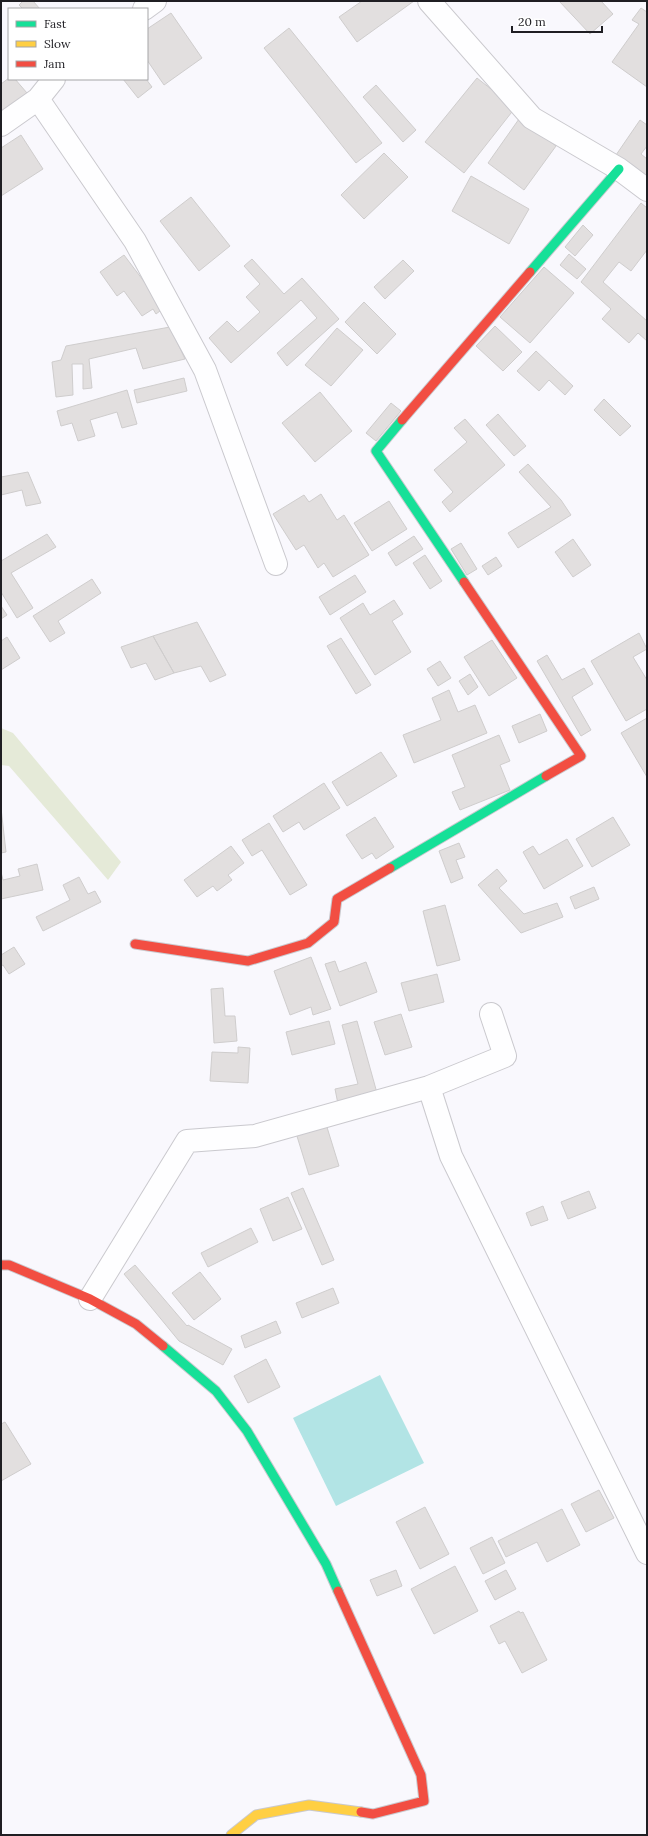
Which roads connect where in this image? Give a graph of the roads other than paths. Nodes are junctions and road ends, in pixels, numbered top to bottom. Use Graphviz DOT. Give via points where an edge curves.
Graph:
graph roads {
  1 [pos="156,1"];
  2 [pos="429,1"];
  3 [pos="146,8"];
  4 [pos="53,80"];
  5 [pos="38,99"];
  6 [pos="1,125"];
  7 [pos="619,169"];
  8 [pos="647,190"];
  9 [pos="276,564"];
  10 [pos="135,944"];
  11 [pos="491,1014"];
  12 [pos="429,1087"];
  13 [pos="1,1265"];
  14 [pos="90,1299"];
  15 [pos="647,1553"];
  16 [pos="232,1835"];
  1 -- 3 [label="street"];
  2 -- 7 [label="street" via="532,118"];
  4 -- 5 [label="street"];
  5 -- 6 [label="street"];
  5 -- 9 [label="street" via="135,241 206,370"];
  7 -- 8 [label="street"];
  7 -- 10 [label="street" via="376,451 581,756 337,899 334,922 308,943 248,961"];
  11 -- 12 [label="street" via="505,1056"];
  12 -- 14 [label="street" via="255,1136 187,1141"];
  12 -- 15 [label="street" via="451,1156"];
  13 -- 14 [label="street" via="9,1265"];
  14 -- 16 [label="street" via="136,1324 216,1391 247,1431 326,1564 421,1775 424,1801 373,1814 309,1805 256,1815"];
}
